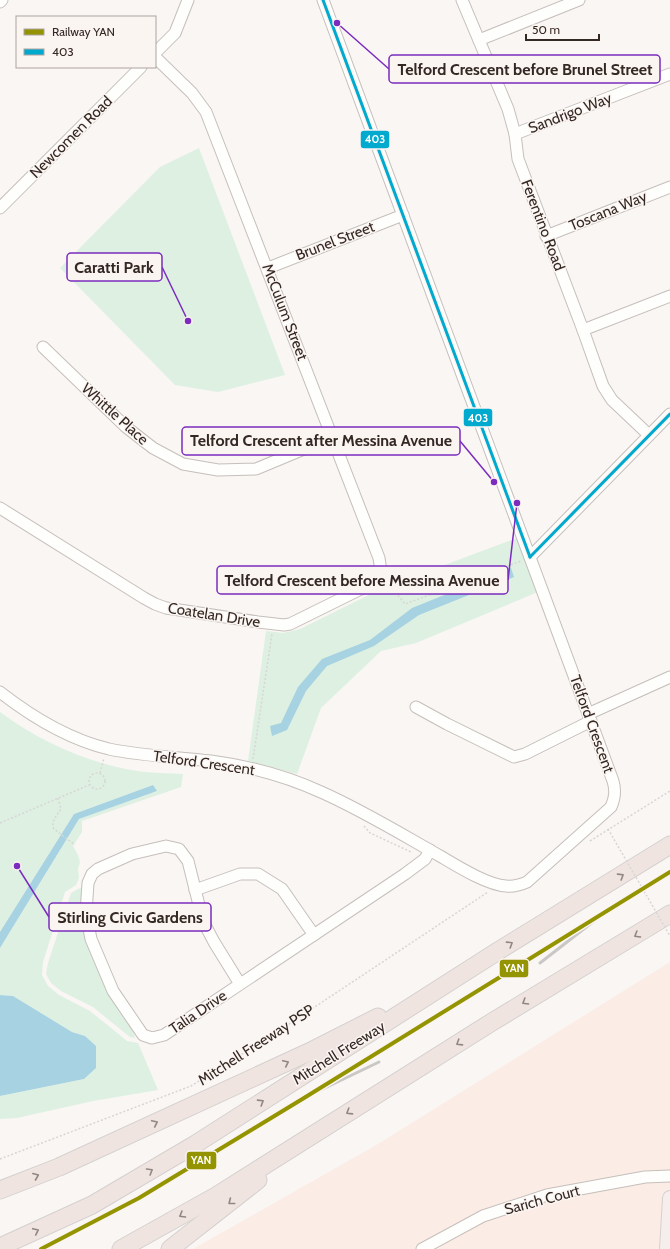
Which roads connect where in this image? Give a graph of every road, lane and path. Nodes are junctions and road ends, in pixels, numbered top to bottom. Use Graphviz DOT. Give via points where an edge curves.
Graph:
graph roads {
  1 [pos="188,0"];
  2 [pos="323,0"];
  3 [pos="462,0"];
  4 [pos="579,0"];
  5 [pos="479,40"];
  6 [pos="156,53"];
  7 [pos="156,58"];
  8 [pos="140,68"];
  9 [pos="670,74"];
  10 [pos="515,134"];
  11 [pos="670,187"];
  12 [pos="1,204"];
  13 [pos="403,215"];
  14 [pos="546,236"];
  15 [pos="268,268"];
  16 [pos="670,296"];
  17 [pos="583,330"];
  18 [pos="43,347"];
  19 [pos="670,414"];
  20 [pos="649,435"];
  21 [pos="333,437"];
  22 [pos="0,508"];
  23 [pos="530,557"];
  24 [pos="373,583"];
  25 [pos="388,583"];
  26 [pos="274,624"];
  27 [pos="670,677"];
  28 [pos="0,692"];
  29 [pos="416,707"];
  30 [pos="590,717"];
  31 [pos="104,758"];
  32 [pos="251,768"];
  33 [pos="100,773"];
  34 [pos="89,785"];
  35 [pos="670,790"];
  36 [pos="58,798"];
  37 [pos="631,816"];
  38 [pos="0,823"];
  39 [pos="608,830"];
  40 [pos="370,833"];
  41 [pos="75,845"];
  42 [pos="670,845"];
  43 [pos="427,855"];
  44 [pos="195,890"];
  45 [pos="491,890"];
  46 [pos="670,914"];
  47 [pos="314,935"];
  48 [pos="670,936"];
  49 [pos="477,965"];
  50 [pos="240,984"];
  51 [pos="304,1140"];
  52 [pos="0,1159"];
  53 [pos="670,1176"];
  54 [pos="0,1190"];
  55 [pos="670,1198"];
  56 [pos="0,1247"];
  57 [pos="121,1249"];
  58 [pos="170,1249"];
  59 [pos="422,1249"];
  60 [pos="667,1249"];
  1 -- 6 [label="street" via="175,34"];
  2 -- 13 [label="street, Telford Crescent"];
  3 -- 5 [label="street, Ferentino Road"];
  4 -- 5 [label="street"];
  5 -- 10 [label="street, Ferentino Road" via="508,109"];
  7 -- 15 [label="street, McCulum Street" via="192,93 206,112"];
  8 -- 12 [label="street, Newcomen Road"];
  9 -- 10 [label="street, Sandrigo Way"];
  10 -- 14 [label="street, Ferentino Road" via="518,159"];
  11 -- 14 [label="street, Toscana Way"];
  13 -- 15 [label="street, Brunel Street"];
  13 -- 23 [label="street, Telford Crescent"];
  14 -- 17 [label="street, Ferentino Road"];
  15 -- 21 [label="street, McCulum Street"];
  16 -- 17 [label="street"];
  17 -- 20 [label="street, Ferentino Road" via="603,386 612,400"];
  18 -- 21 [label="street, Whittle Place" via="126,427 153,448 183,464 218,470 256,469"];
  19 -- 20 [label="street"];
  20 -- 23 [label="street"];
  21 -- 24 [label="street, McCulum Street" via="379,558 381,571"];
  22 -- 26 [label="street, Coatelan Drive" via="155,604 166,608"];
  23 -- 25 [label="path" via="405,604"];
  23 -- 30 [label="street, Telford Crescent"];
  24 -- 26 [label="street, Coatelan Drive" via="297,621 284,625"];
  26 -- 32 [label="path"];
  27 -- 30 [label="street"];
  28 -- 32 [label="street, Telford Crescent" via="43,722 73,737 107,748"];
  29 -- 30 [label="street" via="514,757 525,754"];
  30 -- 43 [label="street, Telford Crescent" via="614,780 614,799 611,807 527,882 518,886 492,883"];
  31 -- 33 [label="path"];
  32 -- 43 [label="street, Telford Crescent" via="294,781 362,812"];
  33 -- 34 [label="path" via="93,773 89,778"];
  33 -- 34 [label="path" via="105,777 105,784 101,789 94,789"];
  34 -- 36 [label="path"];
  35 -- 37 [label="path"];
  36 -- 38 [label="path"];
  36 -- 41 [label="path" via="61,809 53,821 54,829"];
  39 -- 48 [label="path, bridge"];
  40 -- 43 [label="path"];
  49 -- 42 [label="highway, Mitchell Freeway, one-way"];
  43 -- 47 [label="street, Talia Drive" via="405,874"];
  44 -- 47 [label="street" via="240,874 258,874 282,889"];
  44 -- 50 [label="street, Talia Drive" via="203,921"];
  44 -- 50 [label="street, Talia Drive" via="188,861 179,849 166,846 132,854 92,874 88,883 86,913 92,939 113,991 143,1035 152,1038 164,1035"];
  45 -- 52 [label="path, Mitchell Freeway PSP" via="192,1086"];
  46 -- 51 [label="highway, one-way"];
  47 -- 50 [label="street, Talia Drive"];
  54 -- 49 [label="highway, one-way" via="59,1167 309,1052"];
  56 -- 49 [label="highway, Mitchell Freeway, one-way" via="92,1205 194,1145"];
  51 -- 57 [label="highway, one-way" via="216,1196"];
  51 -- 58 [label="highway, one-way" via="240,1195"];
  53 -- 59 [label="street, Sarich Court" via="645,1177 547,1195 483,1216"];
  55 -- 60 [label="main road"];
}
